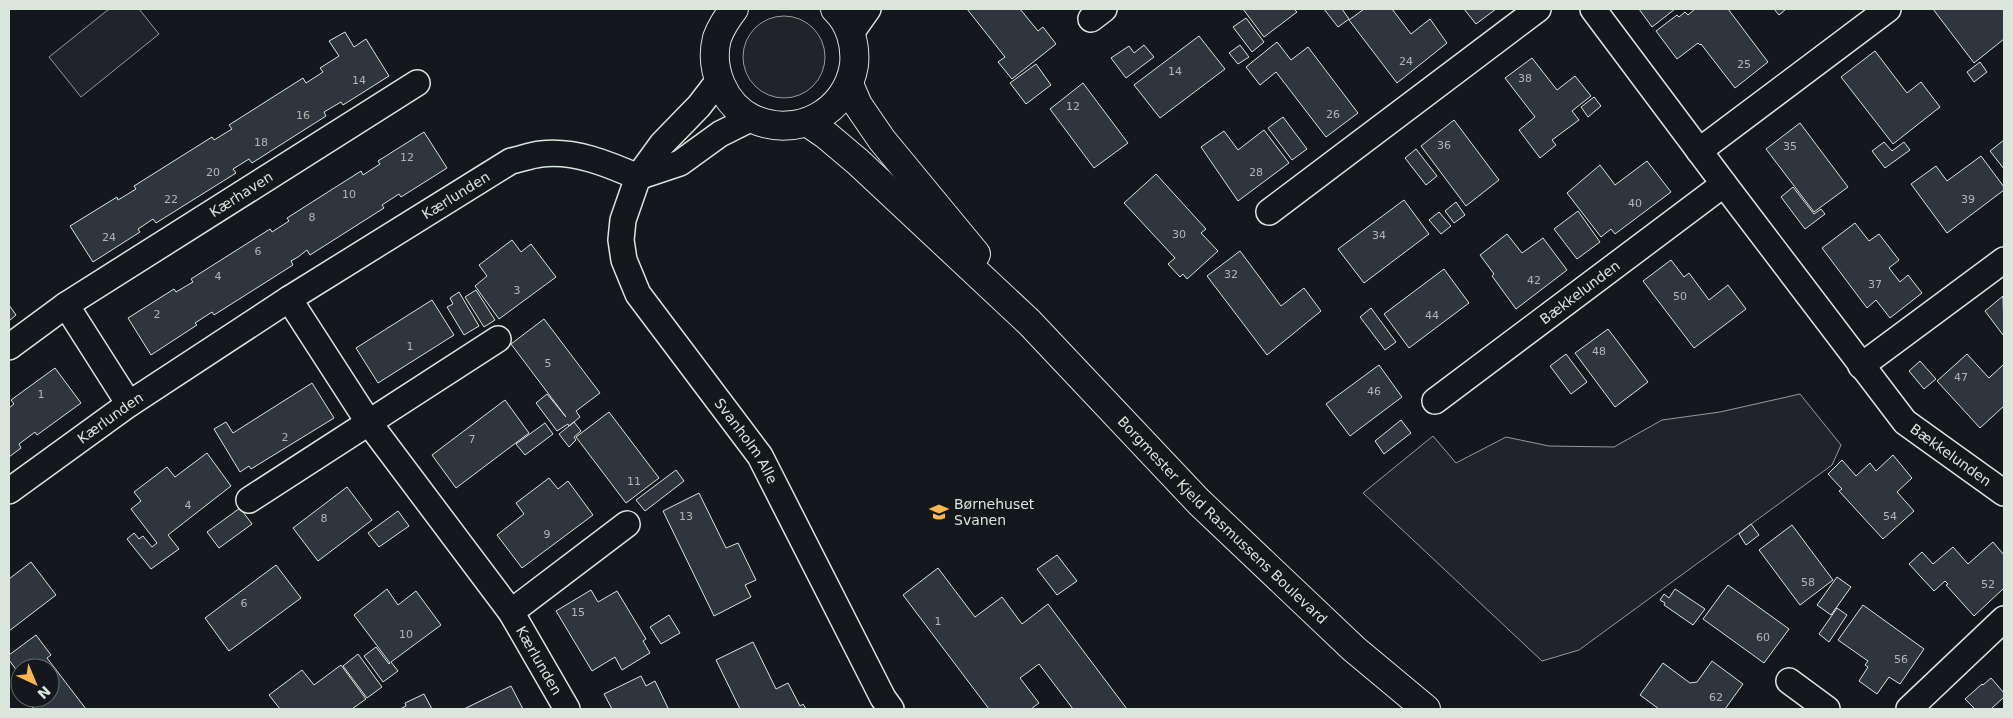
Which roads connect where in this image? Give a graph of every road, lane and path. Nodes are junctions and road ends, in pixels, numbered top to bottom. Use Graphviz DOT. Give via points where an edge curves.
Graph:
graph roads {
  1 [pos="708,9"];
  2 [pos="734,9"];
  3 [pos="835,9"];
  4 [pos="868,9"];
  5 [pos="1538,9"];
  6 [pos="1593,9"];
  7 [pos="1888,9"];
  8 [pos="850,33"];
  9 [pos="717,39"];
  10 [pos="719,80"];
  11 [pos="417,83"];
  12 [pos="849,84"];
  13 [pos="752,118"];
  14 [pos="807,122"];
  15 [pos="1699,150"];
  16 [pos="638,177"];
  17 [pos="1724,184"];
  18 [pos="1269,212"];
  19 [pos="2004,260"];
  20 [pos="289,299"];
  21 [pos="66,305"];
  22 [pos="1029,322"];
  23 [pos="498,339"];
  24 [pos="9,347"];
  25 [pos="1861,366"];
  26 [pos="1435,401"];
  27 [pos="129,404"];
  28 [pos="369,423"];
  29 [pos="9,491"];
  30 [pos="2004,493"];
  31 [pos="249,500"];
  32 [pos="627,524"];
  33 [pos="511,612"];
  34 [pos="2004,619"];
  35 [pos="1789,681"];
  36 [pos="567,709"];
  37 [pos="892,709"];
  38 [pos="1426,709"];
  39 [pos="1827,709"];
  40 [pos="1909,709"];
  1 -- 9 [label="street"];
  2 -- 9 [label="street" via="724,21"];
  3 -- 8 [label="street"];
  4 -- 8 [label="street"];
  5 -- 18 [label="street"];
  6 -- 15 [label="street, Bækkelunden"];
  7 -- 15 [label="street"];
  8 -- 12 [label="street" via="854,59"];
  9 -- 10 [label="street" via="715,66"];
  10 -- 13 [label="street" via="726,95"];
  10 -- 16 [label="street, Svanholm Alle" via="662,144"];
  11 -- 21 [label="street, Kærhaven"];
  12 -- 14 [label="street" via="832,108"];
  12 -- 22 [label="street, Borgmester Kjeld Rasmussens Boulevard" via="858,105 882,140"];
  13 -- 14 [label="street" via="770,125"];
  13 -- 16 [label="street" via="720,134 680,163"];
  14 -- 22 [label="street, Borgmester Kjeld Rasmussens Boulevard" via="858,162"];
  15 -- 17 [label="street, Bækkelunden"];
  16 -- 20 [label="street, Kærlunden" via="602,162 572,155 542,154 511,161"];
  16 -- 37 [label="street, Svanholm Alle" via="623,220 624,260 630,278 638,294 760,456 882,698"];
  17 -- 25 [label="street, Bækkelunden"];
  17 -- 26 [label="street, Bækkelunden"];
  19 -- 25 [label="street"];
  20 -- 27 [label="street, Kærlunden"];
  20 -- 28 [label="street, Kærlunden"];
  21 -- 24 [label="street, Kærhaven"];
  21 -- 27 [label="street"];
  22 -- 38 [label="street, Borgmester Kjeld Rasmussens Boulevard" via="1199,502 1354,649"];
  23 -- 28 [label="street"];
  25 -- 30 [label="street, Bækkelunden" via="1905,422"];
  27 -- 29 [label="street, Kærlunden"];
  28 -- 31 [label="street"];
  28 -- 33 [label="street, Kærlunden"];
  32 -- 33 [label="street, Kærlunden"];
  33 -- 36 [label="street, Kærlunden"];
  34 -- 40 [label="street"];
  35 -- 39 [label="street"];
}
